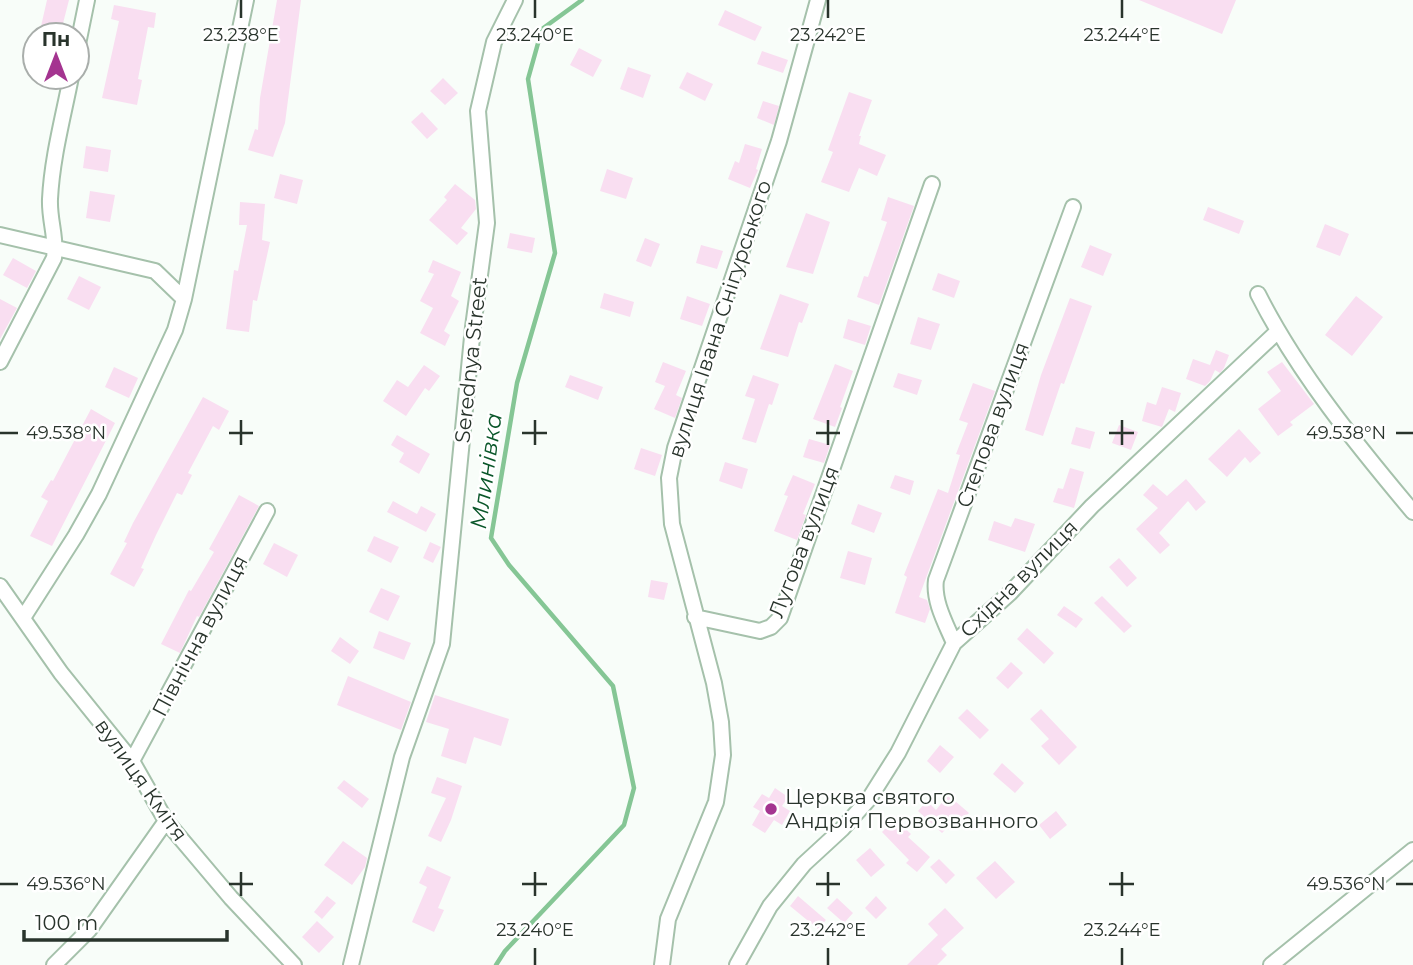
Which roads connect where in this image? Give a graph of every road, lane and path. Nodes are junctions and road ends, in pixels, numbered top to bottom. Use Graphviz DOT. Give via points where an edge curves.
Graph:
graph roads {
  1 [pos="87,0"];
  2 [pos="246,0"];
  3 [pos="515,0"];
  4 [pos="818,0"];
  5 [pos="83,21"];
  6 [pos="68,91"];
  7 [pos="932,184"];
  8 [pos="1073,207"];
  9 [pos="0,235"];
  10 [pos="56,248"];
  11 [pos="1258,294"];
  12 [pos="184,299"];
  13 [pos="1277,332"];
  14 [pos="0,362"];
  15 [pos="267,511"];
  16 [pos="1413,512"];
  17 [pos="0,586"];
  18 [pos="695,617"];
  19 [pos="23,618"];
  20 [pos="954,643"];
  21 [pos="132,761"];
  22 [pos="166,821"];
  23 [pos="1413,850"];
  24 [pos="54,965"];
  25 [pos="294,965"];
  26 [pos="351,965"];
  27 [pos="662,965"];
  28 [pos="737,965"];
  29 [pos="1271,965"];
  1 -- 5 [label="street"];
  2 -- 12 [label="street"];
  3 -- 26 [label="street, Serednya Street" via="495,43 478,111 487,223 442,644 402,757"];
  4 -- 18 [label="street, вулиця Івана Снігурського" via="779,141 671,468 672,524"];
  6 -- 10 [label="street" via="50,197"];
  7 -- 18 [label="street, Лугова вулиця" via="780,618 760,631"];
  8 -- 20 [label="street, Степова вулиця" via="936,580 937,601"];
  9 -- 10 [label="street"];
  10 -- 12 [label="street" via="155,271"];
  10 -- 14 [label="street"];
  11 -- 13 [label="street"];
  12 -- 19 [label="street" via="175,330 99,494"];
  13 -- 16 [label="street" via="1370,461"];
  13 -- 20 [label="street, Східна вулиця"];
  15 -- 21 [label="street, Північна вулиця"];
  17 -- 19 [label="street, вулиця Кмітя"];
  18 -- 27 [label="street, вулиця Івана Снігурського" via="714,683 723,755 716,802 668,919"];
  19 -- 21 [label="street, вулиця Кмітя"];
  20 -- 28 [label="street, Східна вулиця" via="869,799 804,864 771,906"];
  21 -- 22 [label="street, вулиця Кмітя"];
  22 -- 24 [label="street" via="89,930"];
  22 -- 25 [label="street, вулиця Кмітя"];
  23 -- 29 [label="street"];
}
